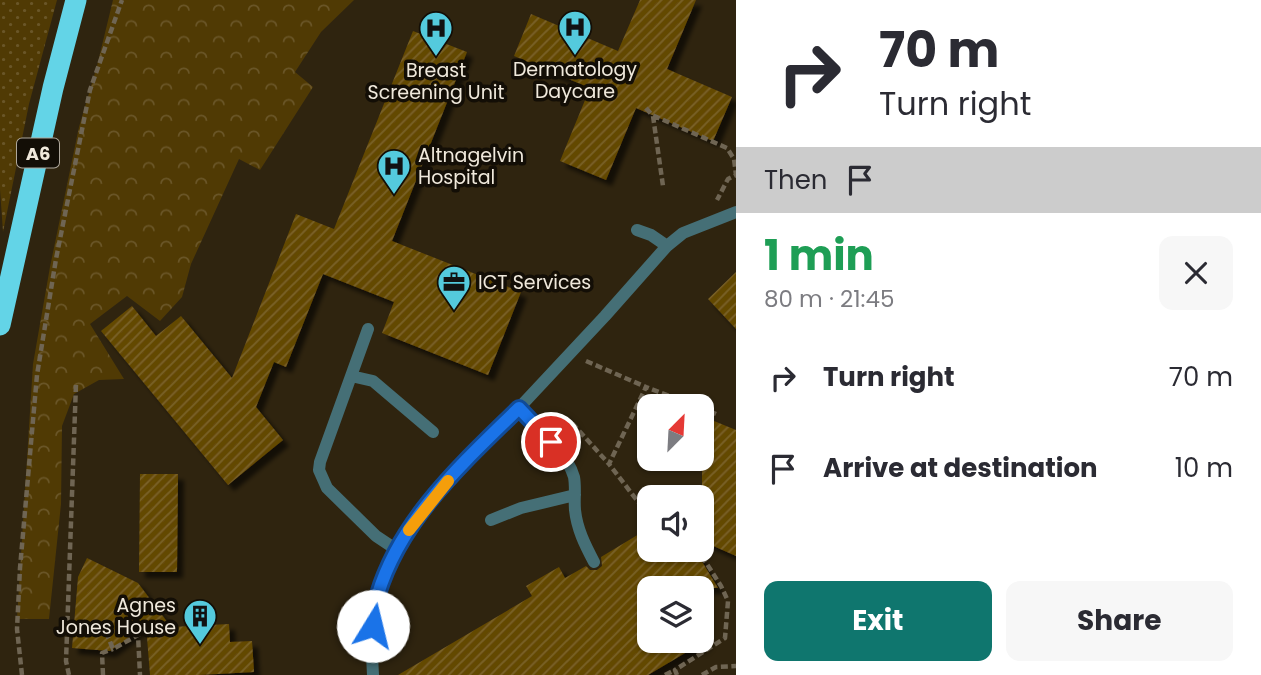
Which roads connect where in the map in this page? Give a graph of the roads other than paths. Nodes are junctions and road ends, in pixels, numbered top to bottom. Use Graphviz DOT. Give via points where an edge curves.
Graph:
graph roads {
  1 [pos="76,0"];
  2 [pos="736,212"];
  3 [pos="637,230"];
  4 [pos="667,246"];
  5 [pos="0,325"];
  6 [pos="368,329"];
  7 [pos="351,376"];
  8 [pos="519,408"];
  9 [pos="433,432"];
  10 [pos="575,495"];
  11 [pos="491,520"];
  12 [pos="397,550"];
  13 [pos="594,562"];
  14 [pos="373,675"];
  1 -- 5 [label="highway, A6"];
  2 -- 4 [label="lane" via="683,233"];
  3 -- 4 [label="lane"];
  4 -- 8 [label="lane"];
  6 -- 7 [label="lane"];
  7 -- 9 [label="lane" via="373,381"];
  7 -- 12 [label="lane" via="319,470 327,488"];
  8 -- 10 [label="lane" via="563,455 573,476"];
  8 -- 12 [label="lane" via="457,470 412,524"];
  10 -- 11 [label="lane"];
  10 -- 13 [label="lane" via="582,539"];
  12 -- 14 [label="lane" via="377,596"];
}
